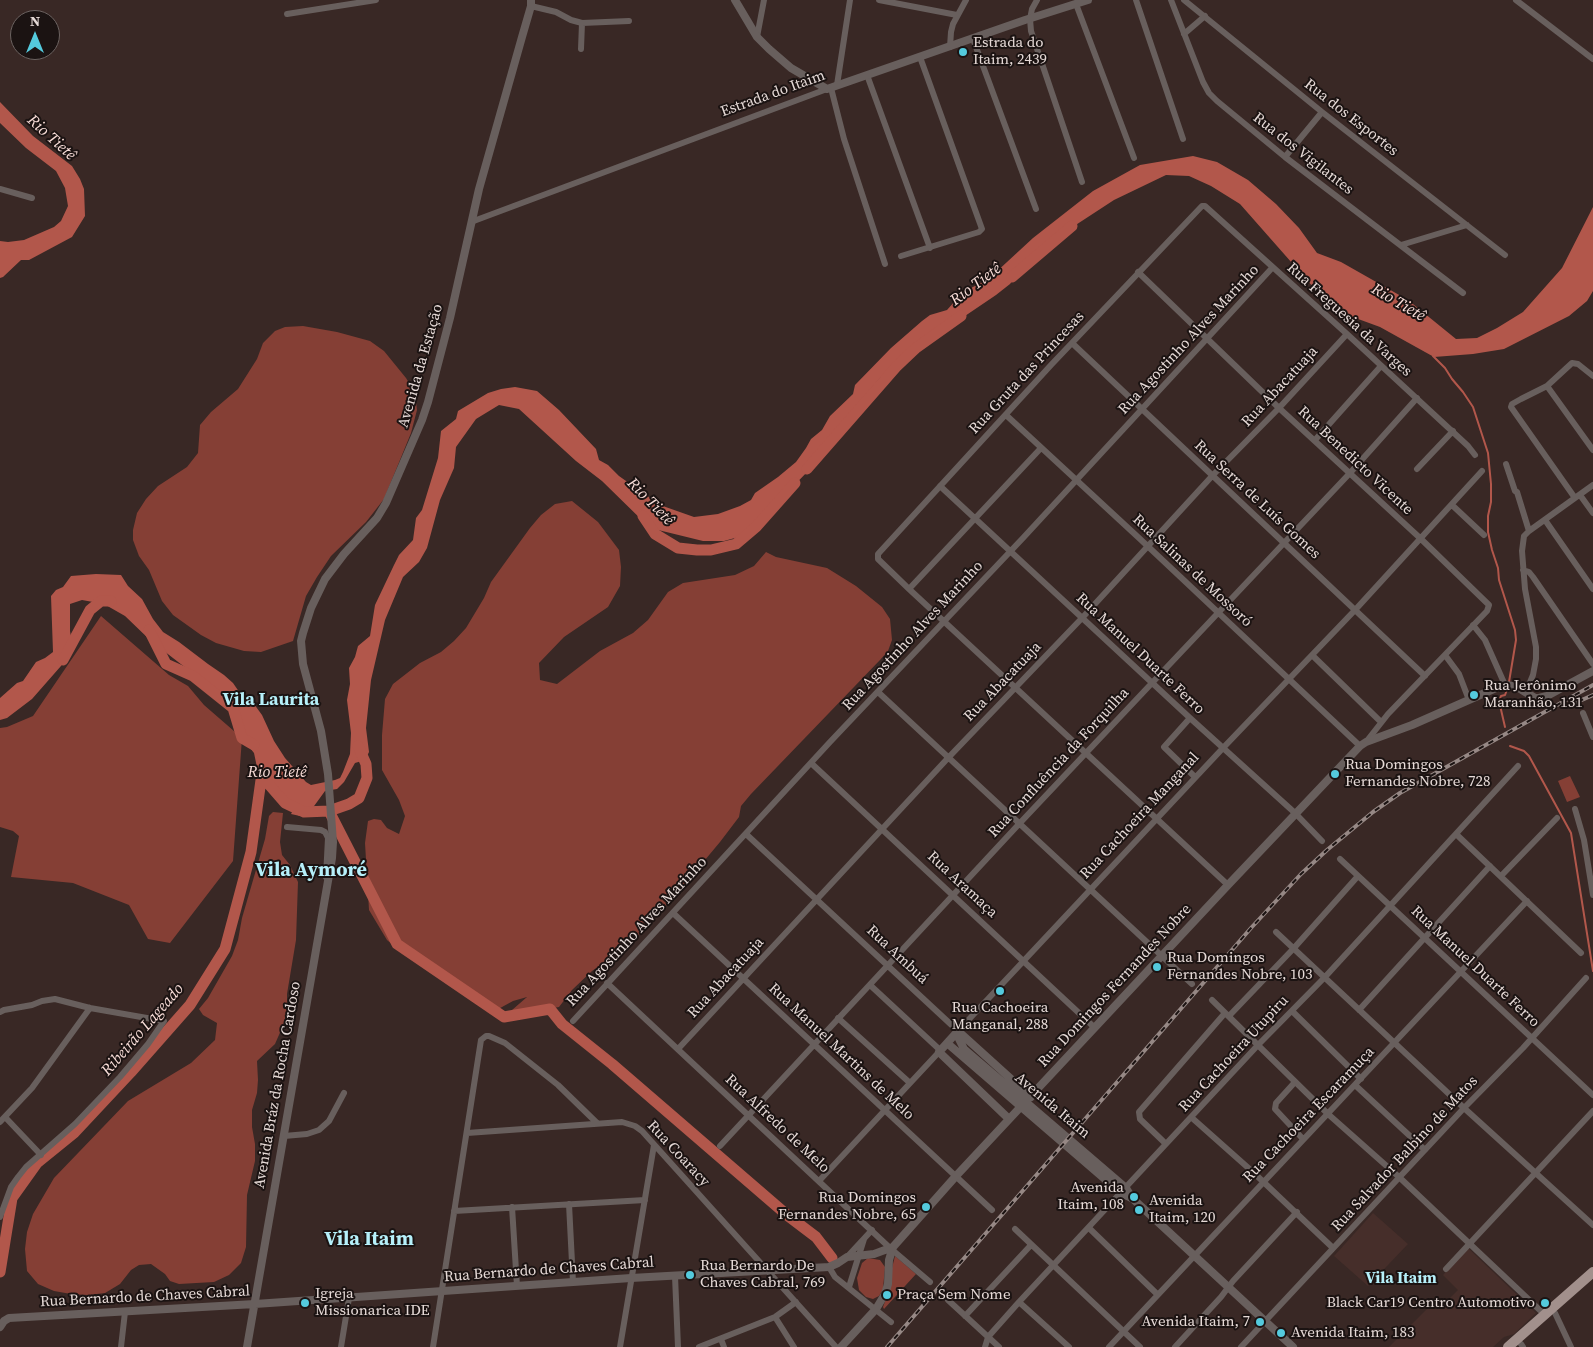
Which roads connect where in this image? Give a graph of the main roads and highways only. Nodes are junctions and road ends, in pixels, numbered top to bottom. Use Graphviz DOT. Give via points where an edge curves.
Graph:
graph roads {
  1 [pos="1593,1272"];
  2 [pos="1593,1280"];
  3 [pos="1521,1346"];
  4 [pos="1508,1347"];
  1 -- 4 [label="main road"];
  2 -- 3 [label="main road"];
}
